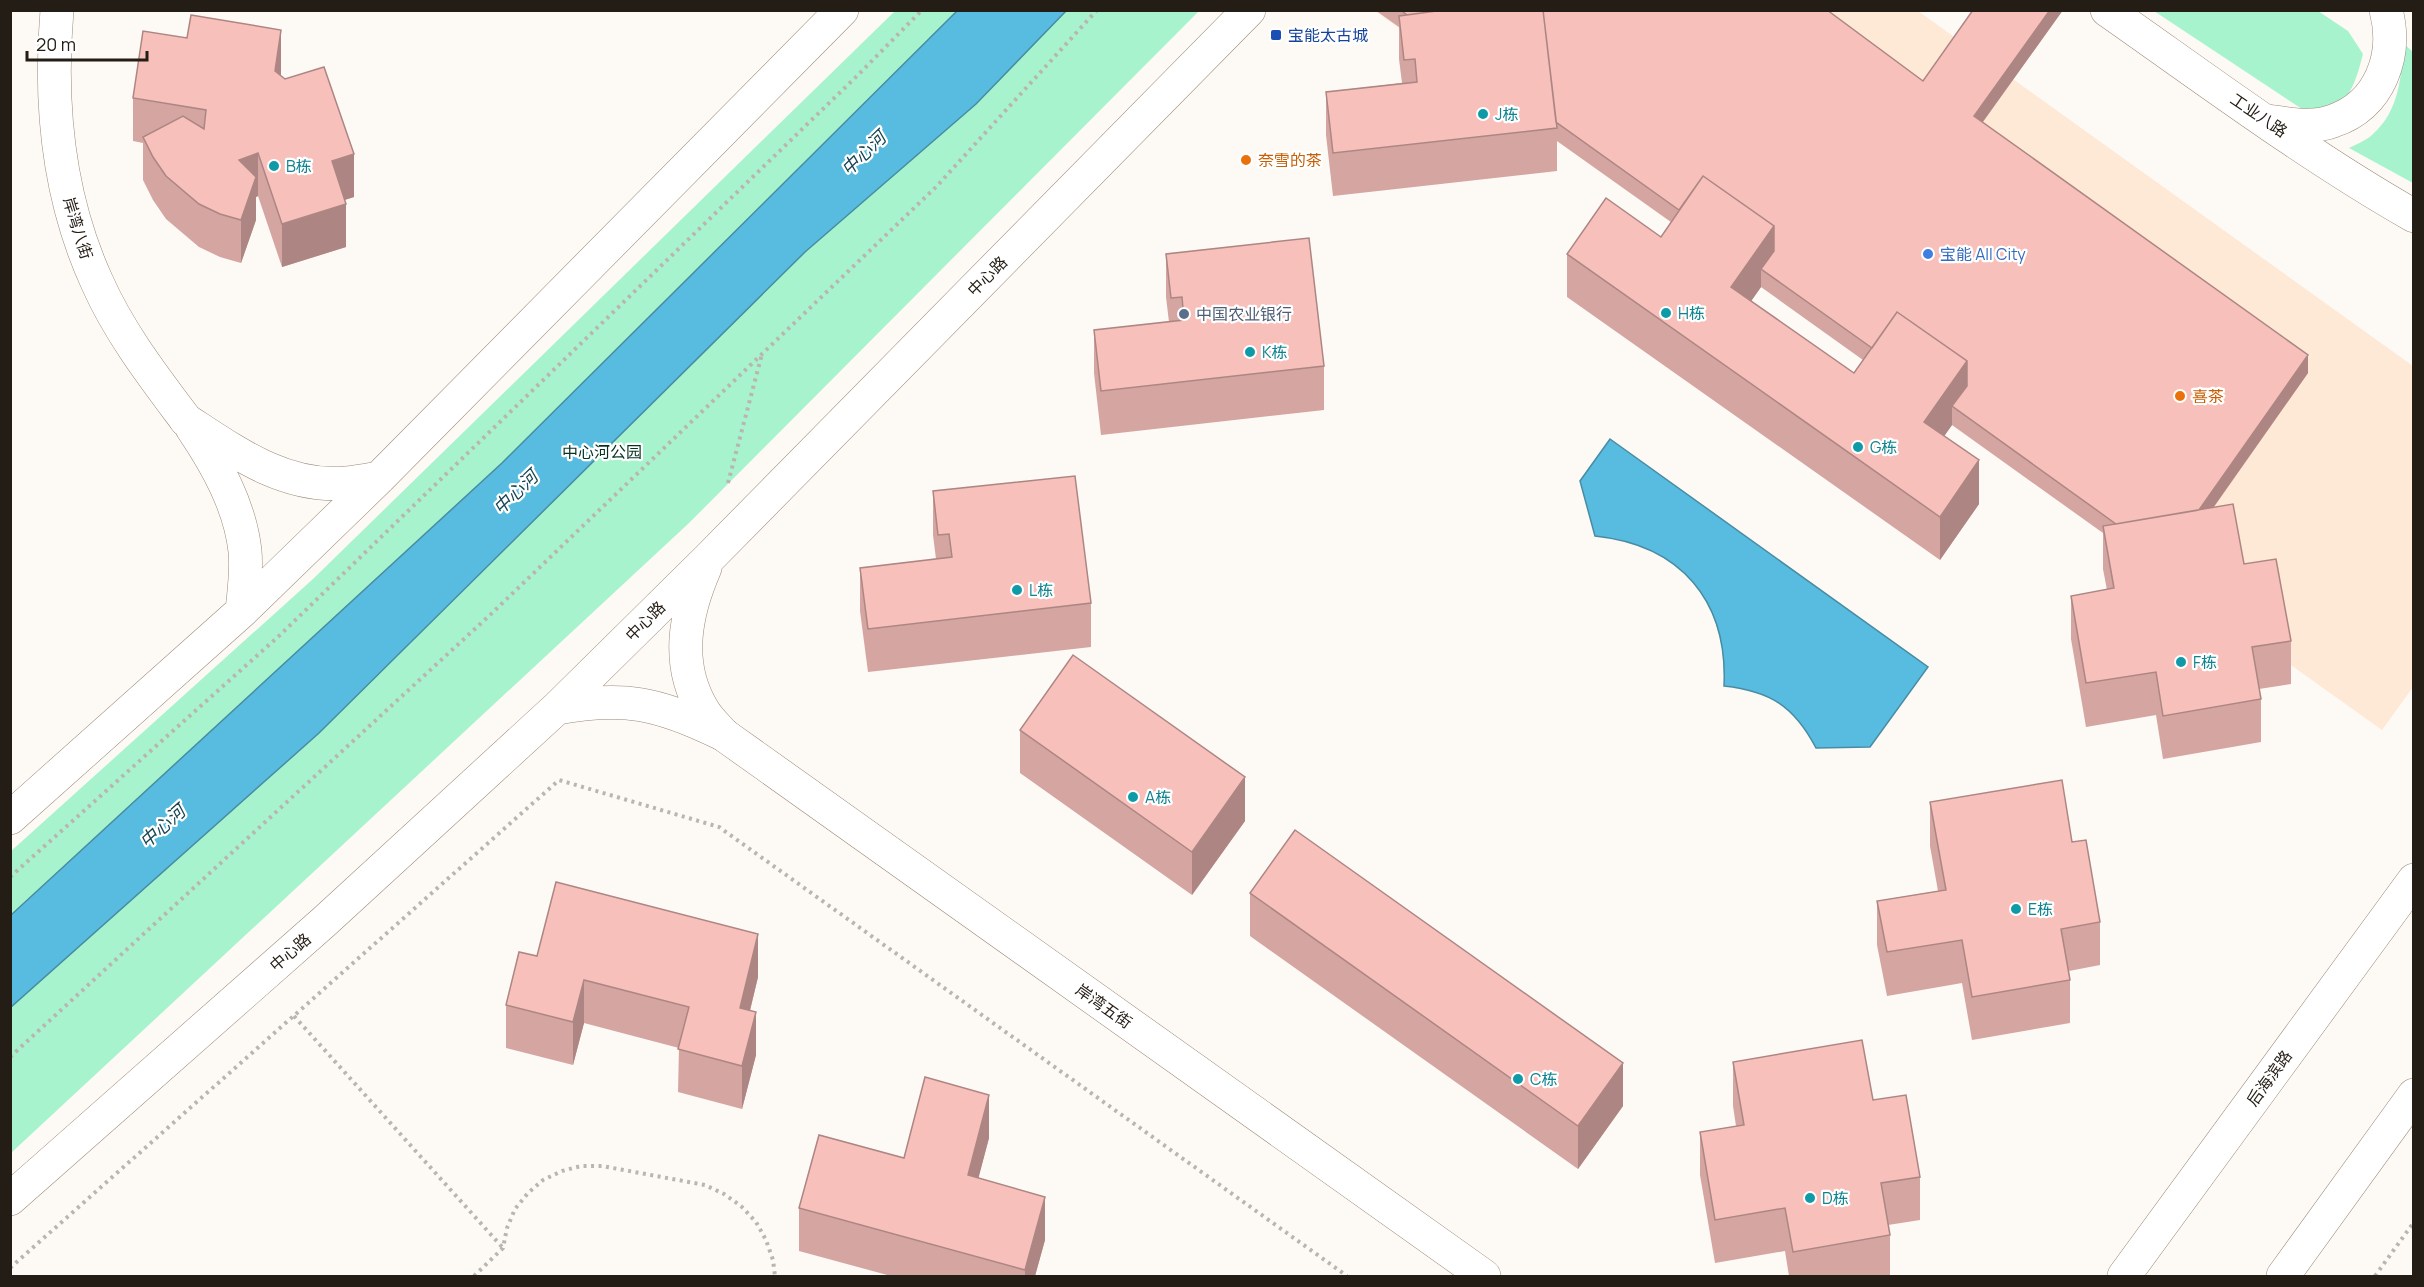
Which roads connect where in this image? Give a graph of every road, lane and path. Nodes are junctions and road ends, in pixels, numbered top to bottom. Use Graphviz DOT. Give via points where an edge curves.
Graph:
graph roads {
  1 [pos="57,10"];
  2 [pos="842,10"];
  3 [pos="922,10"];
  4 [pos="1097,10"];
  5 [pos="1249,10"];
  6 [pos="2106,10"];
  7 [pos="2386,10"];
  8 [pos="2266,121"];
  9 [pos="2383,198"];
  10 [pos="2414,216"];
  11 [pos="2414,223"];
  12 [pos="763,353"];
  13 [pos="186,420"];
  14 [pos="379,478"];
  15 [pos="727,490"];
  16 [pos="709,558"];
  17 [pos="242,611"];
  18 [pos="557,708"];
  19 [pos="724,735"];
  20 [pos="10,818"];
  21 [pos="10,877"];
  22 [pos="2414,880"];
  23 [pos="294,1016"];
  24 [pos="10,1057"];
  25 [pos="2414,1095"];
  26 [pos="10,1199"];
  27 [pos="2414,1222"];
  28 [pos="503,1248"];
  29 [pos="10,1268"];
  30 [pos="474,1276"];
  31 [pos="775,1276"];
  32 [pos="1347,1276"];
  33 [pos="1484,1276"];
  34 [pos="2124,1276"];
  35 [pos="2283,1276"];
  36 [pos="2375,1276"];
  1 -- 13 [label="main road, 岸湾八街" via="55,117 66,192 78,237 97,284 122,329"];
  2 -- 14 [label="main road"];
  3 -- 21 [label="path" via="280,635"];
  4 -- 12 [label="path" via="936,187"];
  5 -- 16 [label="main road, 中心路"];
  6 -- 8 [label="main road, 工业八路"];
  7 -- 8 [label="main road" via="2389,57 2379,84 2360,107 2332,122 2302,126"];
  8 -- 9 [label="main road, 工业八路"];
  9 -- 10 [label="main road, 工业八路"];
  9 -- 11 [label="main road"];
  12 -- 15 [label="path"];
  12 -- 24 [label="path" via="490,615"];
  13 -- 14 [label="main road" via="250,461 281,475 313,483"];
  13 -- 17 [label="main road, 岸湾八街" via="209,454 238,521 245,550"];
  14 -- 17 [label="main road"];
  16 -- 18 [label="main road, 中心路"];
  16 -- 19 [label="main road" via="692,598 685,633 686,668 703,711"];
  17 -- 20 [label="main road"];
  18 -- 19 [label="main road" via="616,701 648,705 673,711"];
  18 -- 26 [label="main road, 中心路" via="325,921"];
  19 -- 33 [label="main road, 岸湾五街"];
  22 -- 34 [label="main road, 后海滨路"];
  23 -- 28 [label="path"];
  23 -- 29 [label="path"];
  23 -- 32 [label="path" via="559,780 719,827"];
  25 -- 35 [label="main road"];
  27 -- 36 [label="path"];
  28 -- 30 [label="path"];
  28 -- 31 [label="path" via="511,1219 528,1193 543,1180 581,1166 602,1166 705,1185 724,1194 756,1222 766,1240"];
}
